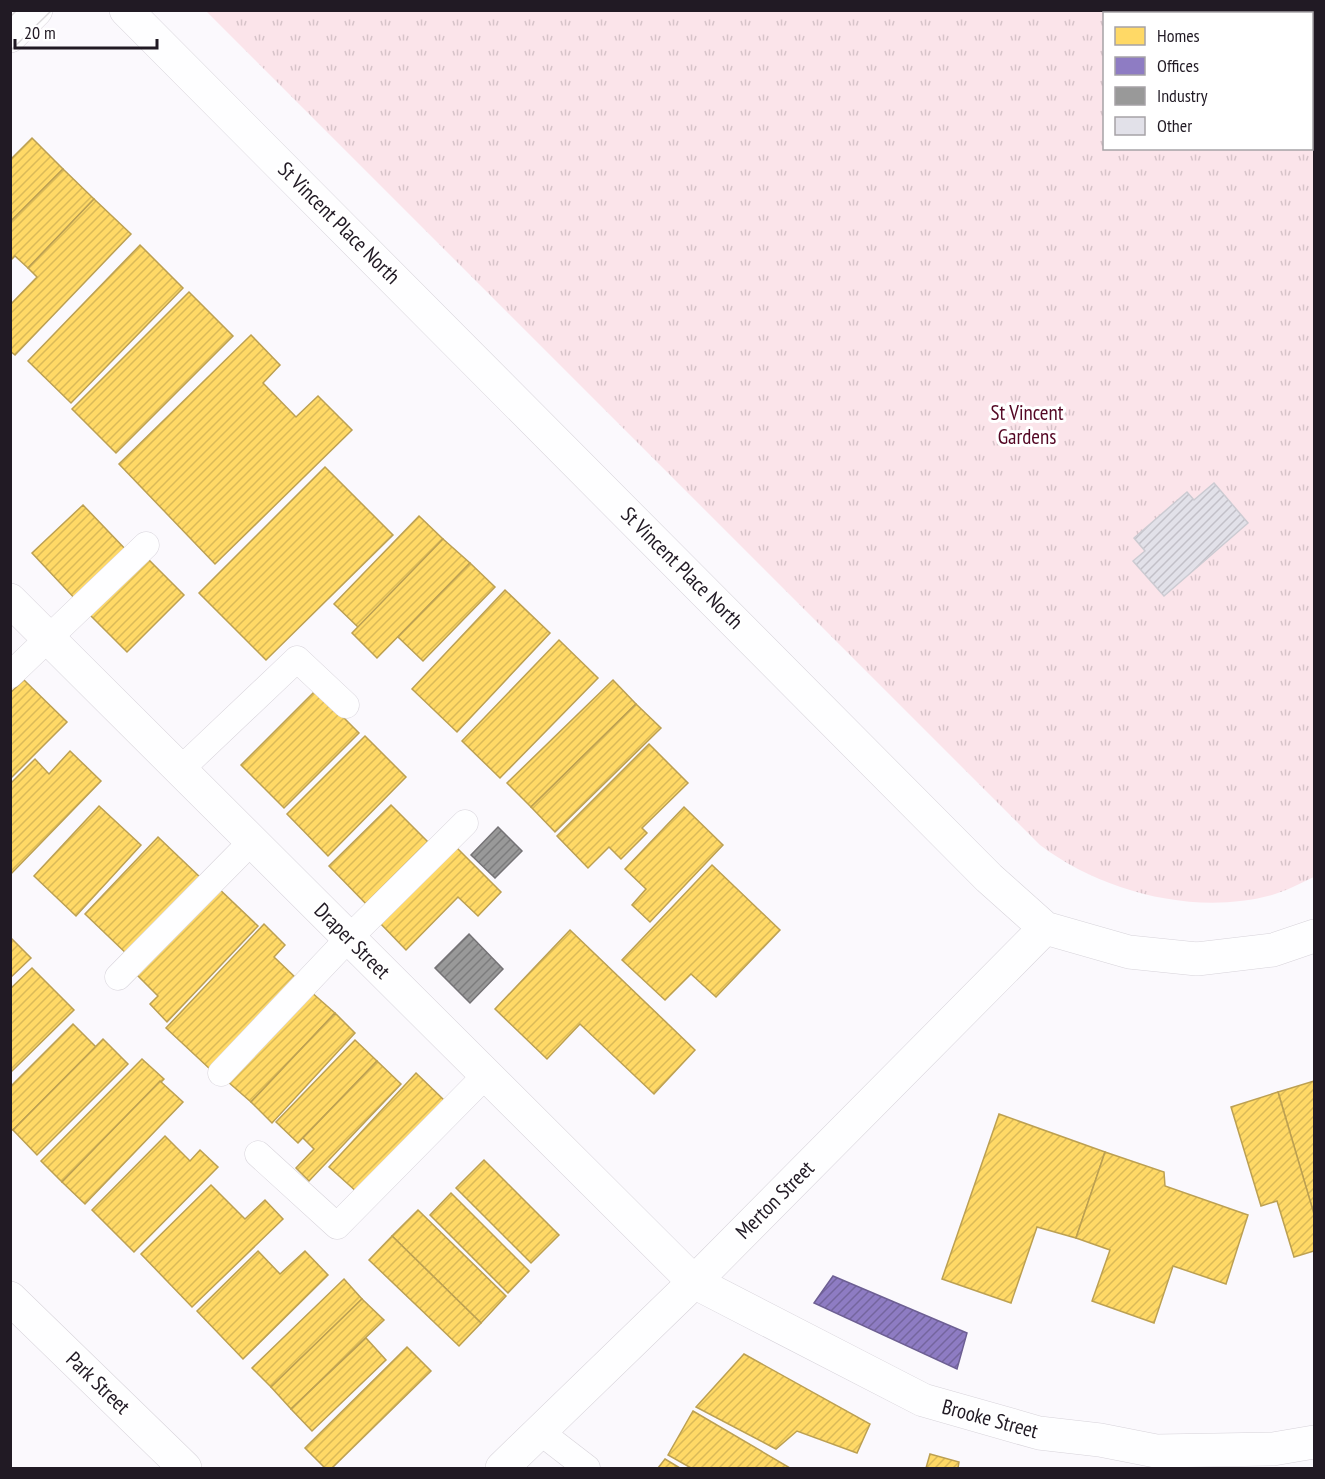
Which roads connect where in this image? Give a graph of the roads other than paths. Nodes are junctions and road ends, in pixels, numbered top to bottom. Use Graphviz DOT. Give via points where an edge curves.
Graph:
graph roads {
  1 [pos="36,10"];
  2 [pos="126,10"];
  3 [pos="10,36"];
  4 [pos="146,544"];
  5 [pos="10,600"];
  6 [pos="48,637"];
  7 [pos="10,675"];
  8 [pos="346,705"];
  9 [pos="180,770"];
  10 [pos="465,823"];
  11 [pos="252,841"];
  12 [pos="1046,928"];
  13 [pos="1314,936"];
  14 [pos="349,938"];
  15 [pos="118,977"];
  16 [pos="221,1073"];
  17 [pos="486,1074"];
  18 [pos="258,1154"];
  19 [pos="694,1282"];
  20 [pos="10,1298"];
  21 [pos="539,1431"];
  22 [pos="1314,1442"];
  23 [pos="1155,1460"];
  24 [pos="185,1468"];
  25 [pos="502,1468"];
  26 [pos="587,1468"];
  1 -- 3 [label="street"];
  2 -- 12 [label="street, St Vincent Place North" via="989,878"];
  4 -- 6 [label="lane"];
  5 -- 6 [label="street, Draper Street"];
  6 -- 7 [label="lane"];
  6 -- 9 [label="street, Draper Street"];
  8 -- 9 [label="lane" via="297,659"];
  9 -- 11 [label="street, Draper Street"];
  10 -- 14 [label="lane"];
  11 -- 14 [label="street, Draper Street"];
  11 -- 15 [label="lane"];
  12 -- 13 [label="street, St Vincent Place North" via="1129,952 1197,959 1273,950"];
  12 -- 19 [label="street, Merton Street"];
  14 -- 16 [label="lane"];
  14 -- 17 [label="street, Draper Street"];
  17 -- 18 [label="lane" via="337,1226"];
  17 -- 19 [label="street, Draper Street"];
  19 -- 21 [label="street, Merton Street"];
  19 -- 23 [label="street, Brooke Street" via="923,1401 1039,1433 1100,1440"];
  20 -- 24 [label="street, Park Street"];
  21 -- 25 [label="street, Merton Street"];
  21 -- 26 [label="lane"];
  22 -- 23 [label="street, Brooke Street"];
}
